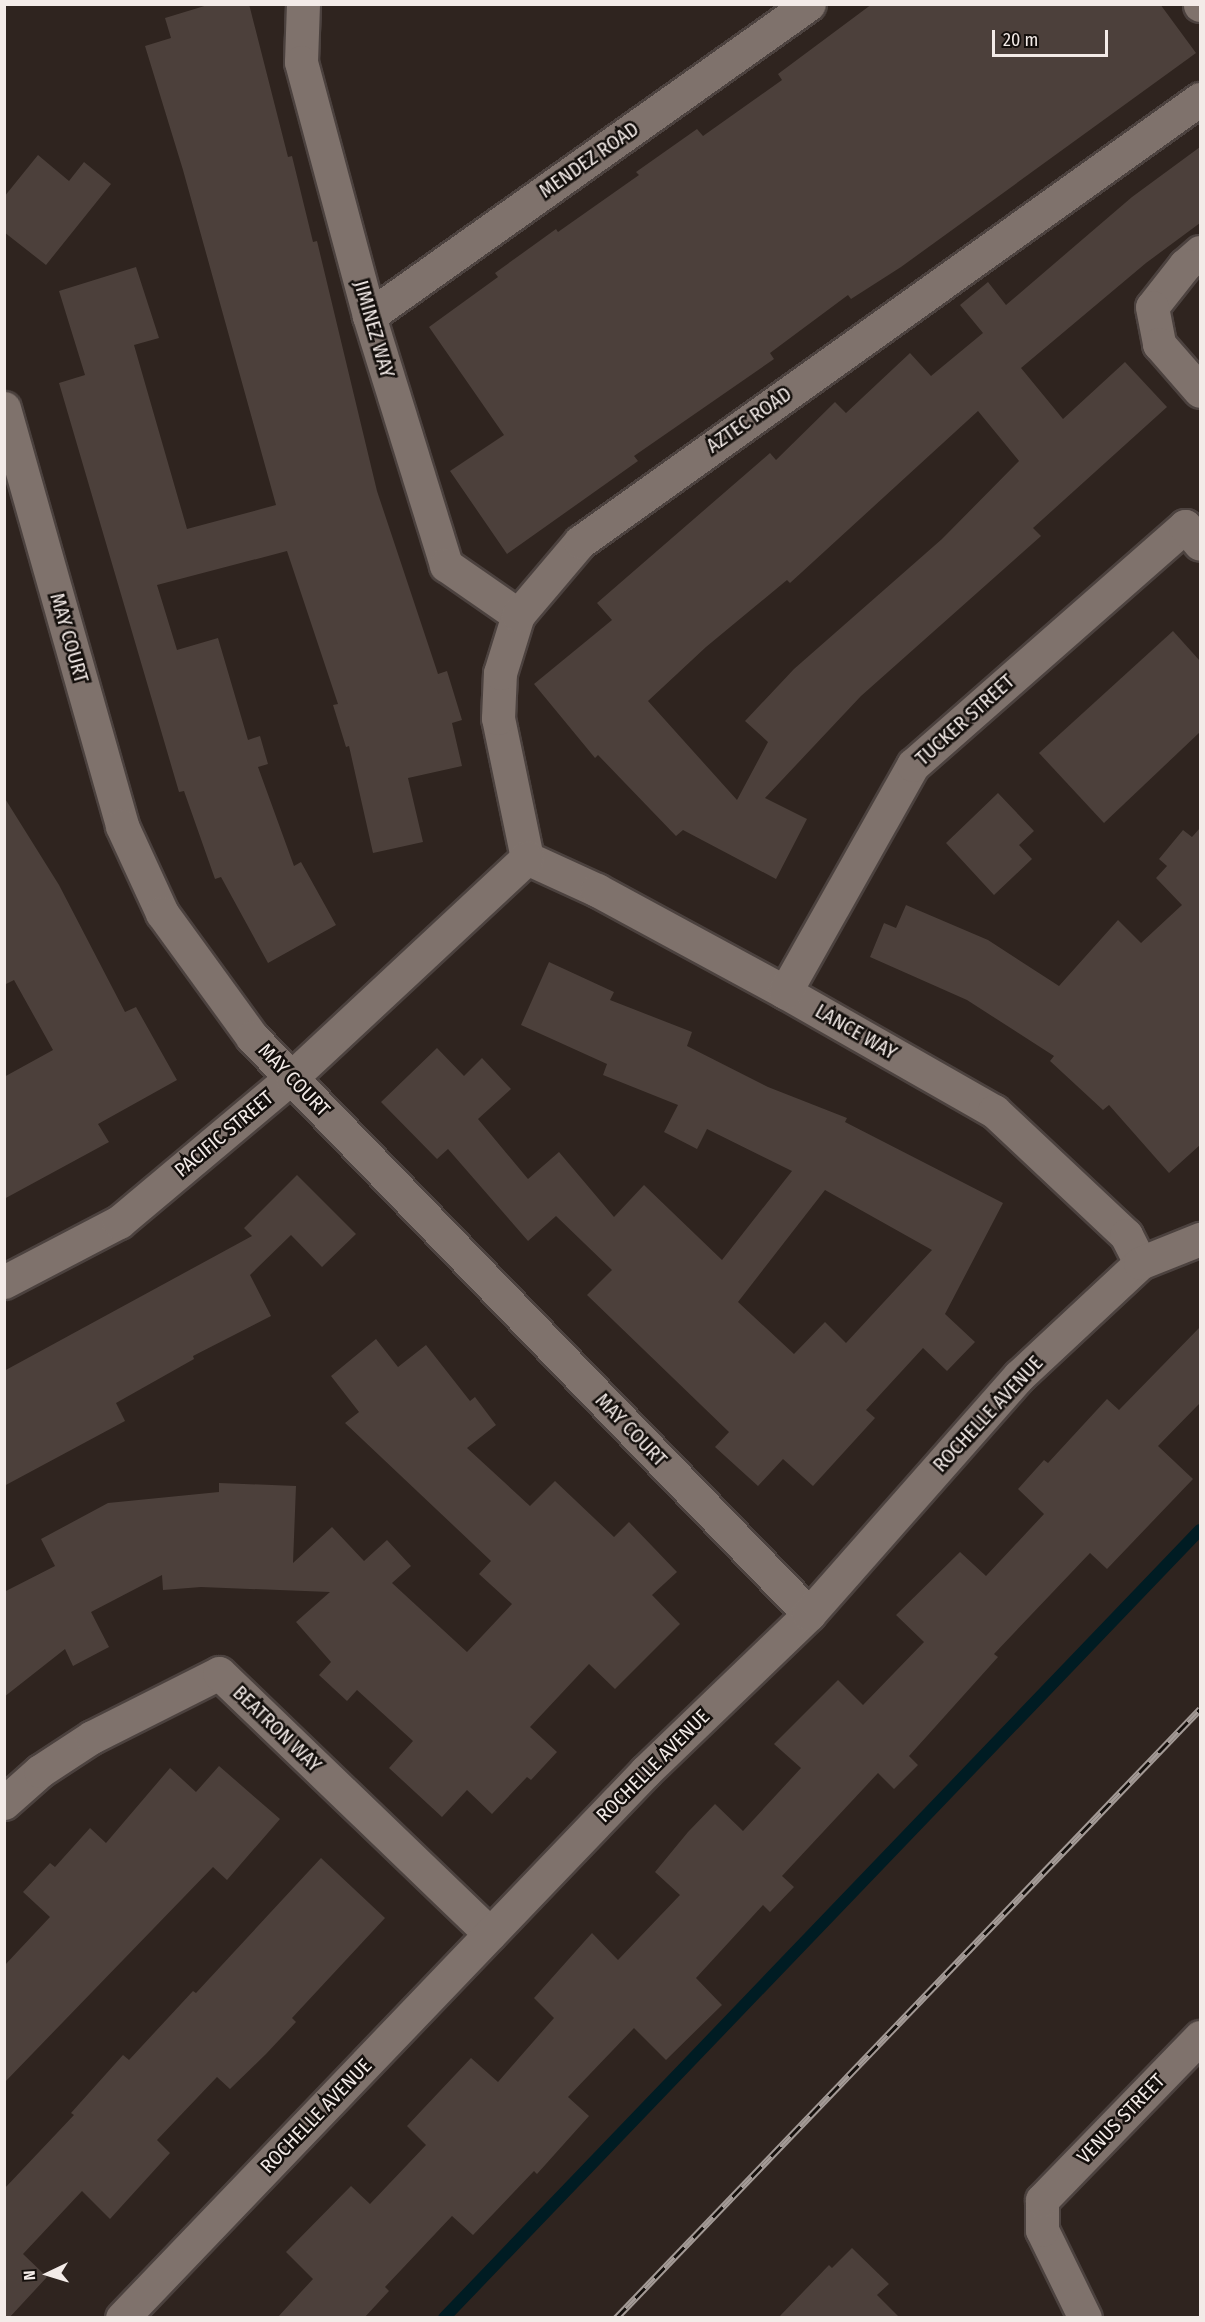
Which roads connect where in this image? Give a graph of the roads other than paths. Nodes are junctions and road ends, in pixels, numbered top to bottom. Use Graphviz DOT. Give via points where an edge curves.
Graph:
graph roads {
  1 [pos="303,4"];
  2 [pos="809,4"];
  3 [pos="1200,99"];
  4 [pos="1200,252"];
  5 [pos="369,316"];
  6 [pos="1200,391"];
  7 [pos="4,408"];
  8 [pos="1193,535"];
  9 [pos="518,615"];
  10 [pos="527,858"];
  11 [pos="785,992"];
  12 [pos="292,1077"];
  13 [pos="1200,1239"];
  14 [pos="1140,1263"];
  15 [pos="4,1282"];
  16 [pos="809,1614"];
  17 [pos="4,1803"];
  18 [pos="490,1934"];
  19 [pos="1200,2037"];
  20 [pos="122,2318"];
  21 [pos="1085,2318"];
  1 -- 5 [label="street, JIMINEZ WAY" via="301,62"];
  2 -- 5 [label="street, MENDEZ ROAD"];
  3 -- 9 [label="street, AZTEC ROAD" via="579,542"];
  4 -- 6 [label="street" via="1152,307 1160,344"];
  5 -- 9 [label="street, JIMINEZ WAY" via="447,565"];
  7 -- 12 [label="street, MAY COURT" via="122,825 162,914 252,1037"];
  8 -- 11 [label="street, TUCKER STREET" via="913,765"];
  9 -- 10 [label="street, AZTEC ROAD" via="500,673 498,718"];
  10 -- 11 [label="street, LANCE WAY" via="597,890"];
  10 -- 12 [label="street, PACIFIC STREET"];
  11 -- 14 [label="street, LANCE WAY" via="994,1111 1126,1235"];
  12 -- 15 [label="street, PACIFIC STREET" via="118,1221"];
  12 -- 16 [label="street, MAY COURT"];
  13 -- 14 [label="street, ROCHELLE AVENUE"];
  14 -- 16 [label="street, ROCHELLE AVENUE" via="1019,1376"];
  16 -- 18 [label="street, ROCHELLE AVENUE" via="646,1771"];
  17 -- 18 [label="street, BEATRON WAY" via="40,1771 92,1737 219,1673"];
  18 -- 20 [label="street, ROCHELLE AVENUE"];
  19 -- 21 [label="street, VENUS STREET" via="1042,2200 1042,2230"];
}
